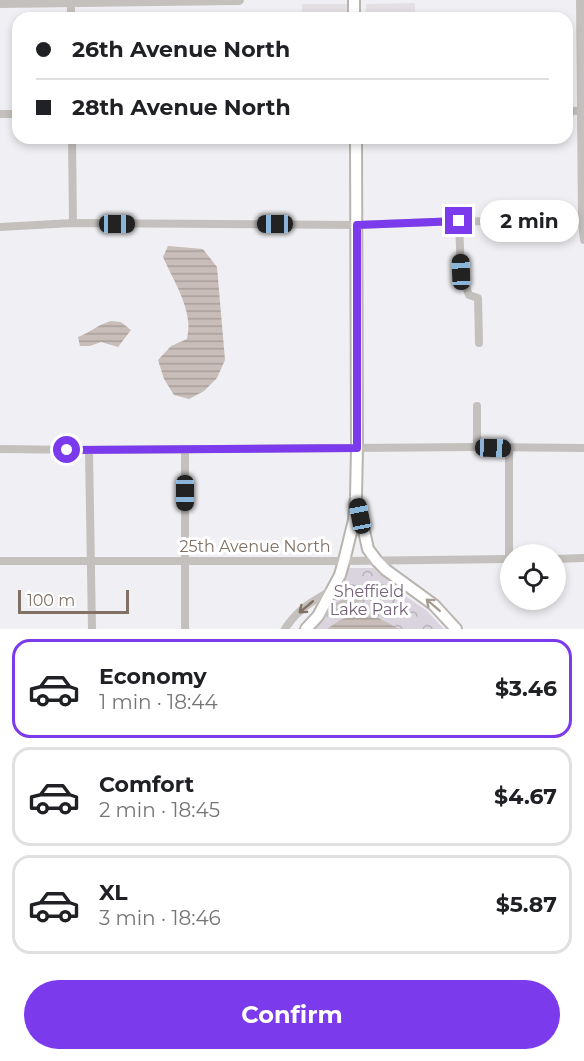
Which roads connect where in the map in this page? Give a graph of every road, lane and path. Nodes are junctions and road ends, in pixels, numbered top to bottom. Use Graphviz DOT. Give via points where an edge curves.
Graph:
graph roads {
  1 [pos="239,0"];
  2 [pos="580,0"];
  3 [pos="71,2"];
  4 [pos="0,3"];
  5 [pos="71,12"];
  6 [pos="583,111"];
  7 [pos="72,144"];
  8 [pos="356,144"];
  9 [pos="459,221"];
  10 [pos="73,223"];
  11 [pos="583,223"];
  12 [pos="357,225"];
  13 [pos="0,227"];
  14 [pos="584,240"];
  15 [pos="479,343"];
  16 [pos="477,406"];
  17 [pos="477,447"];
  18 [pos="186,448"];
  19 [pos="357,448"];
  20 [pos="509,448"];
  21 [pos="584,448"];
  22 [pos="0,449"];
  23 [pos="89,450"];
  24 [pos="356,497"];
  25 [pos="509,544"];
  26 [pos="584,558"];
  27 [pos="500,559"];
  28 [pos="566,559"];
  29 [pos="185,560"];
  30 [pos="0,561"];
  31 [pos="92,561"];
  32 [pos="344,561"];
  33 [pos="377,561"];
  34 [pos="406,586"];
  35 [pos="331,591"];
  36 [pos="318,616"];
  37 [pos="92,629"];
  38 [pos="185,629"];
  39 [pos="285,629"];
  40 [pos="306,629"];
  41 [pos="456,629"];
  1 -- 3 [label="street"];
  2 -- 6 [label="street"];
  3 -- 4 [label="street"];
  3 -- 5 [label="street"];
  6 -- 11 [label="street"];
  7 -- 10 [label="street"];
  8 -- 12 [label="main road"];
  9 -- 11 [label="street"];
  9 -- 12 [label="street"];
  9 -- 15 [label="street" via="461,272 469,296 478,298"];
  10 -- 12 [label="street"];
  10 -- 13 [label="street"];
  11 -- 14 [label="street"];
  12 -- 19 [label="main road"];
  16 -- 17 [label="street"];
  17 -- 19 [label="street"];
  17 -- 20 [label="street"];
  18 -- 19 [label="street"];
  18 -- 23 [label="street"];
  18 -- 29 [label="street"];
  19 -- 24 [label="main road"];
  20 -- 21 [label="street"];
  20 -- 25 [label="street"];
  22 -- 23 [label="street"];
  23 -- 31 [label="street"];
  24 -- 32 [label="main road"];
  24 -- 33 [label="main road" via="368,549"];
  26 -- 28 [label="street"];
  27 -- 33 [label="street, 25th Avenue North"];
  29 -- 31 [label="street, 25th Avenue North"];
  29 -- 32 [label="street, 25th Avenue North"];
  29 -- 38 [label="street"];
  30 -- 31 [label="street, 25th Avenue North"];
  31 -- 37 [label="street"];
  32 -- 33 [label="street, 25th Avenue North"];
  32 -- 35 [label="main road"];
  33 -- 34 [label="main road"];
  34 -- 36 [label="street" via="366,595"];
  41 -- 34 [label="main road, one-way" via="434,605"];
  35 -- 36 [label="main road"];
  35 -- 39 [label="street, one-way" via="309,603"];
  36 -- 40 [label="main road"];
}
